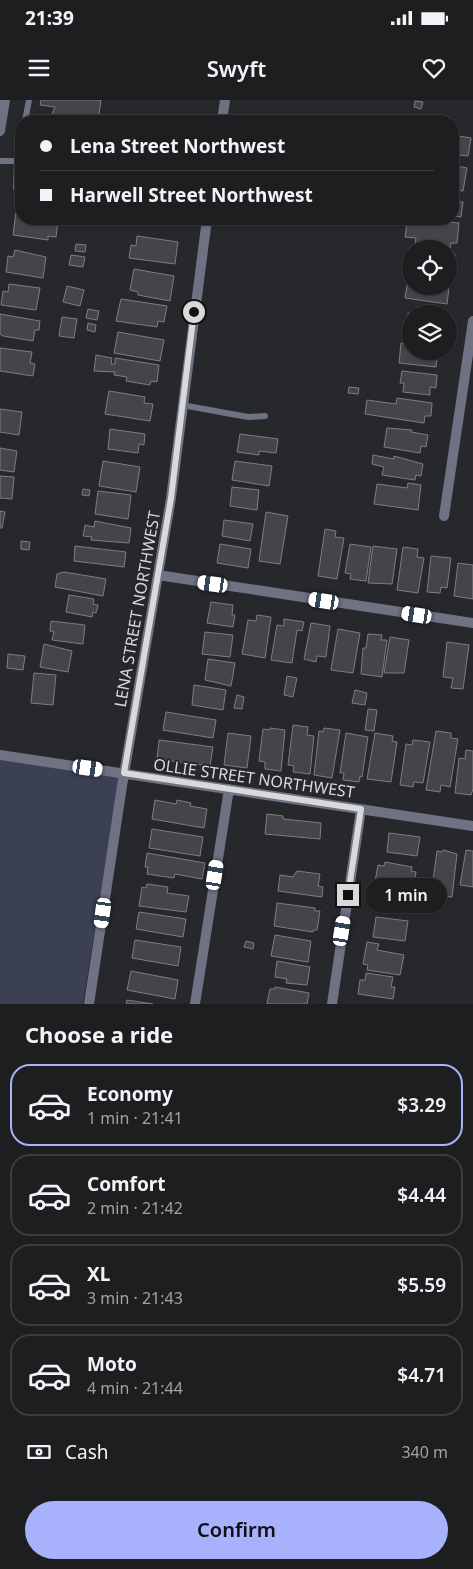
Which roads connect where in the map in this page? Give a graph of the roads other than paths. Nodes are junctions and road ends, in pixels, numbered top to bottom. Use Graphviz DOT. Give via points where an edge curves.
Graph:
graph roads {
  1 [pos="4,100"];
  2 [pos="30,100"];
  3 [pos="225,100"];
  4 [pos="26,115"];
  5 [pos="223,115"];
  6 [pos="0,131"];
  7 [pos="15,159"];
  8 [pos="0,160"];
  9 [pos="206,225"];
  10 [pos="473,320"];
  11 [pos="182,405"];
  12 [pos="265,416"];
  13 [pos="444,516"];
  14 [pos="158,575"];
  15 [pos="473,623"];
  16 [pos="0,755"];
  17 [pos="124,773"];
  18 [pos="229,790"];
  19 [pos="361,809"];
  20 [pos="473,826"];
  21 [pos="89,1004"];
  22 [pos="195,1004"];
  23 [pos="332,1004"];
  1 -- 6 [label="street"];
  2 -- 4 [label="lane"];
  3 -- 5 [label="street"];
  7 -- 8 [label="lane"];
  9 -- 11 [label="street, LENA STREET NORTHWEST"];
  10 -- 13 [label="street"];
  11 -- 12 [label="lane" via="248,417"];
  11 -- 14 [label="street, LENA STREET NORTHWEST"];
  14 -- 15 [label="street"];
  14 -- 17 [label="street, LENA STREET NORTHWEST"];
  16 -- 17 [label="street, OLLIE STREET NORTHWEST"];
  17 -- 18 [label="street, OLLIE STREET NORTHWEST"];
  17 -- 21 [label="street, LENA STREET NORTHWEST"];
  18 -- 19 [label="street, OLLIE STREET NORTHWEST"];
  18 -- 22 [label="street"];
  19 -- 20 [label="street, OLLIE STREET NORTHWEST"];
  19 -- 23 [label="street"];
}
